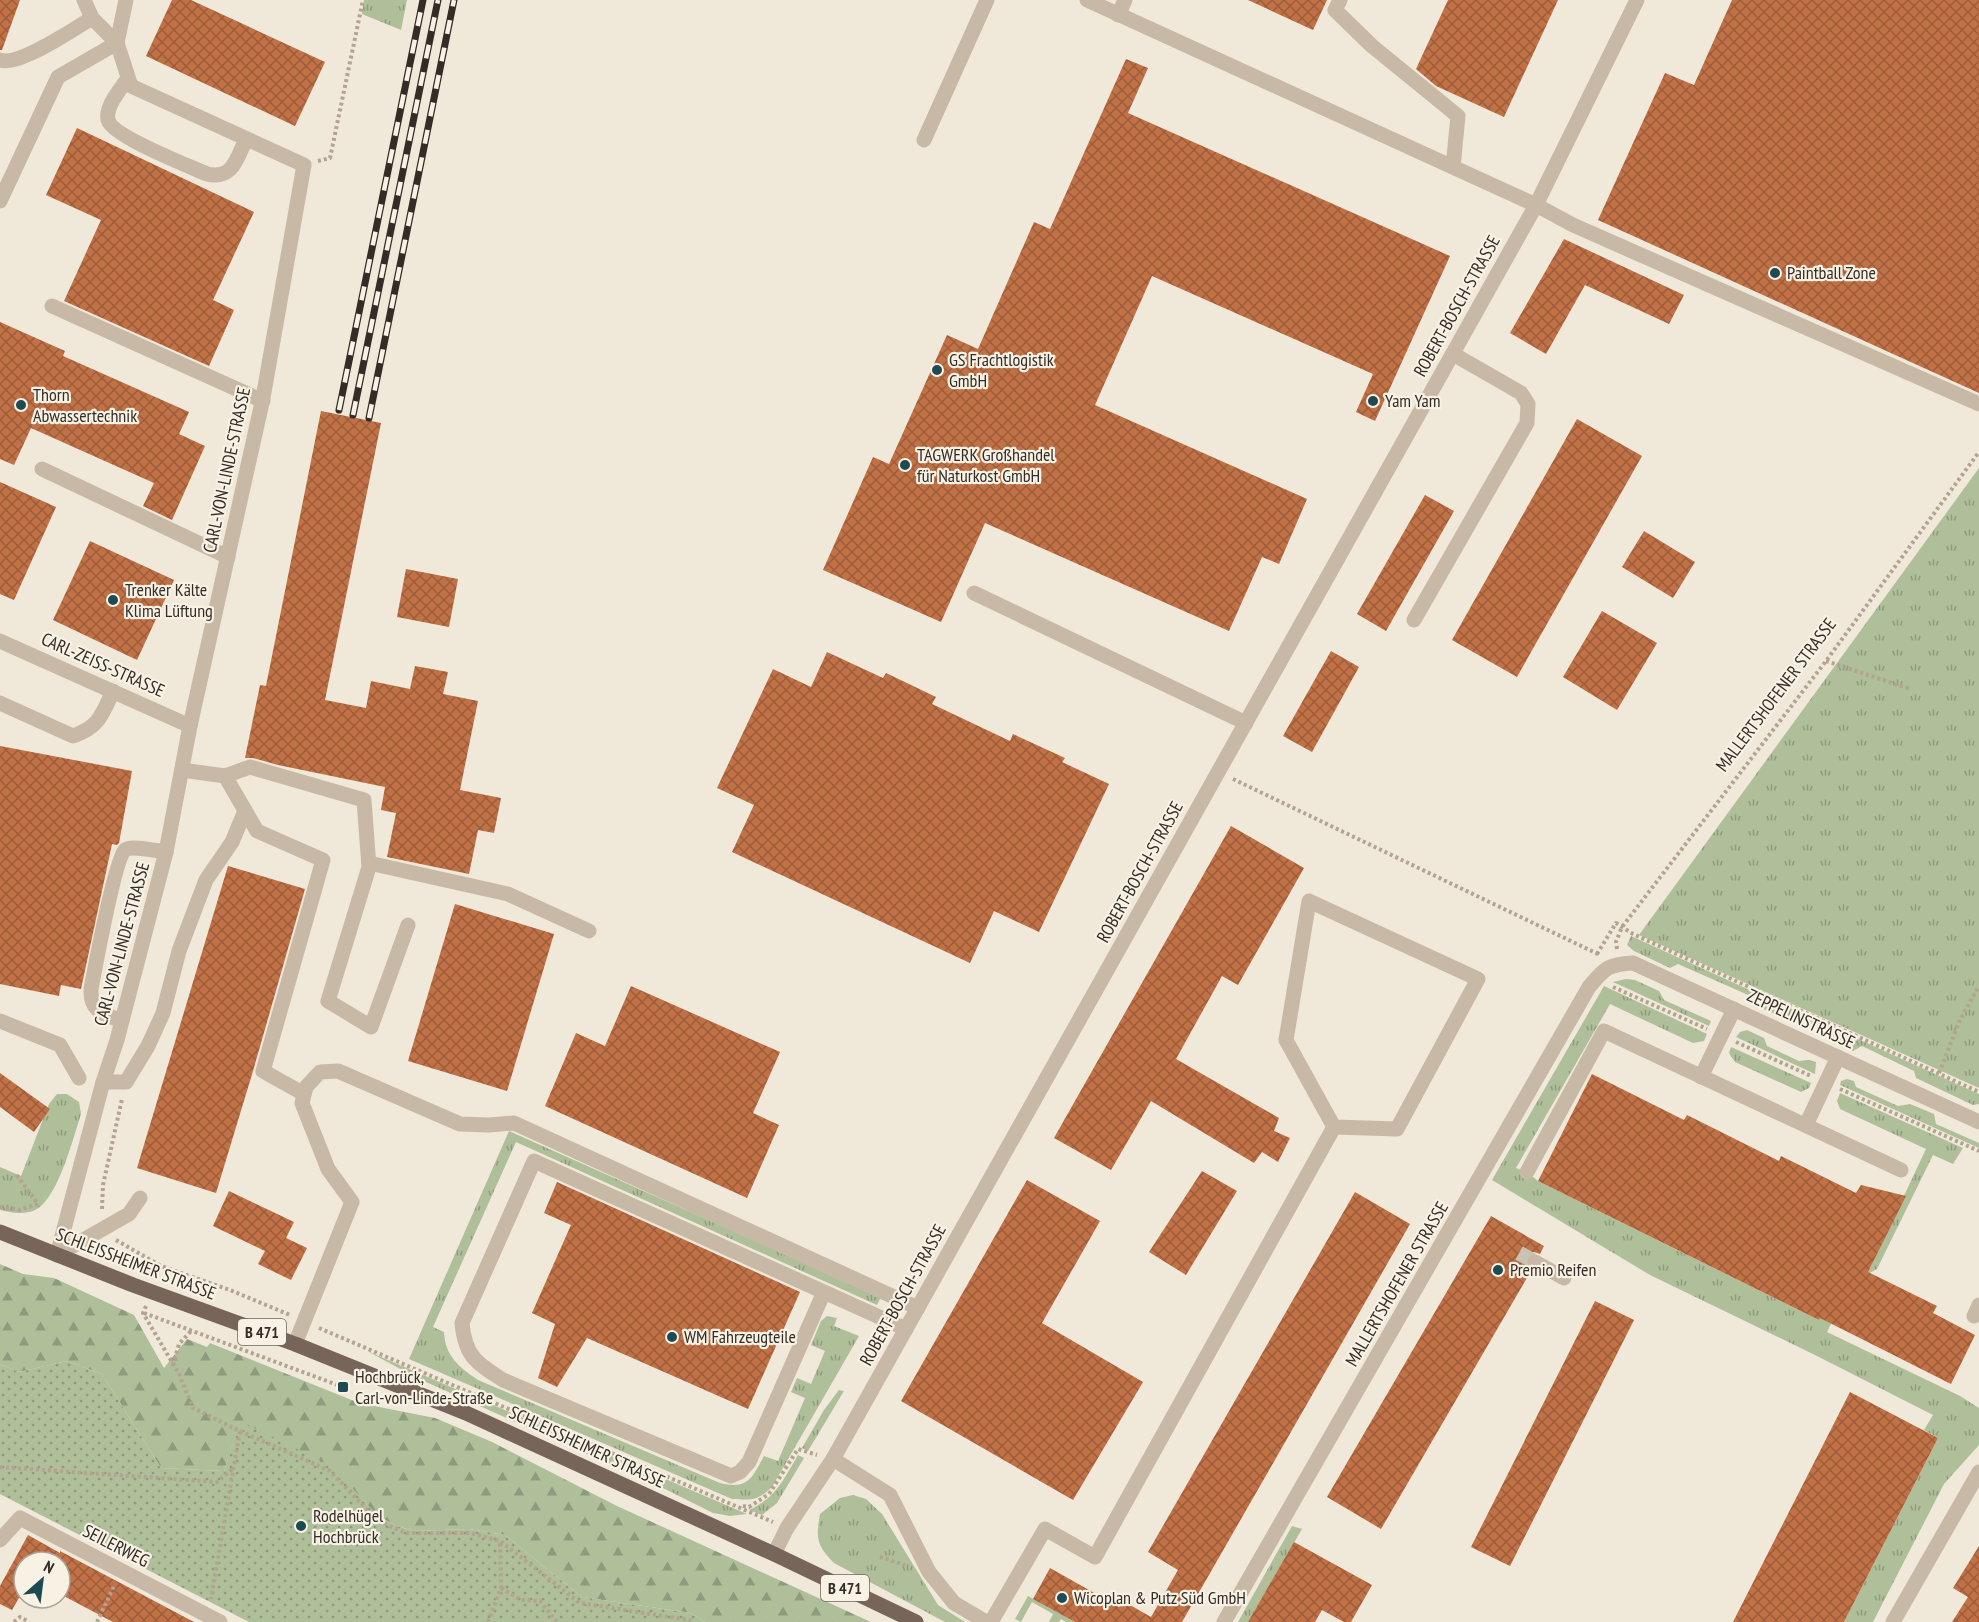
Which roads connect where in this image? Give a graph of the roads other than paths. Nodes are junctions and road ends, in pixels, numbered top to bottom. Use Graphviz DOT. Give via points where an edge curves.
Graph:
graph roads {
  1 [pos="84,0"];
  2 [pos="126,0"];
  3 [pos="987,0"];
  4 [pos="1087,0"];
  5 [pos="1125,0"];
  6 [pos="1340,0"];
  7 [pos="1637,0"];
  8 [pos="1118,15"];
  9 [pos="92,18"];
  10 [pos="117,43"];
  11 [pos="0,60"];
  12 [pos="128,78"];
  13 [pos="246,139"];
  14 [pos="924,140"];
  15 [pos="1453,167"];
  16 [pos="0,201"];
  17 [pos="1536,205"];
  18 [pos="52,306"];
  19 [pos="1453,354"];
  20 [pos="263,401"];
  21 [pos="1979,404"];
  22 [pos="42,469"];
  23 [pos="228,557"];
  24 [pos="974,593"];
  25 [pos="1414,620"];
  26 [pos="0,641"];
  27 [pos="113,691"];
  28 [pos="0,703"];
  29 [pos="1246,723"];
  30 [pos="190,726"];
  31 [pos="182,770"];
  32 [pos="225,776"];
  33 [pos="245,811"];
  34 [pos="166,852"];
  35 [pos="369,863"];
  36 [pos="408,925"];
  37 [pos="589,931"];
  38 [pos="1605,964"];
  39 [pos="1734,1009"];
  40 [pos="0,1021"];
  41 [pos="122,1021"];
  42 [pos="1839,1057"];
  43 [pos="1701,1077"];
  44 [pos="79,1078"];
  45 [pos="103,1082"];
  46 [pos="304,1094"];
  47 [pos="1979,1122"];
  48 [pos="1806,1125"];
  49 [pos="1334,1127"];
  50 [pos="1901,1170"];
  51 [pos="1527,1172"];
  52 [pos="140,1198"];
  53 [pos="0,1232"];
  54 [pos="57,1255"];
  55 [pos="1535,1262"];
  56 [pos="1564,1278"];
  57 [pos="824,1292"];
  58 [pos="918,1308"];
  59 [pos="906,1329"];
  60 [pos="295,1344"];
  61 [pos="833,1459"];
  62 [pos="1979,1472"];
  63 [pos="0,1540"];
  64 [pos="774,1554"];
  65 [pos="213,1618"];
  66 [pos="916,1622"];
  67 [pos="986,1622"];
  68 [pos="991,1622"];
  69 [pos="1224,1622"];
  70 [pos="1893,1622"];
  1 -- 9 [label="street"];
  2 -- 10 [label="street"];
  3 -- 14 [label="street"];
  4 -- 8 [label="street"];
  5 -- 8 [label="street"];
  6 -- 15 [label="street" via="1335,10 1372,46 1458,116"];
  7 -- 17 [label="street, ROBERT-BOSCH-STRASSE"];
  8 -- 15 [label="street"];
  9 -- 10 [label="street"];
  9 -- 11 [label="street" via="23,57"];
  10 -- 12 [label="street"];
  10 -- 16 [label="street" via="58,77"];
  12 -- 13 [label="street" via="131,86"];
  12 -- 13 [label="street" via="109,110 108,120 131,140 218,177 228,172"];
  13 -- 20 [label="street, CARL-VON-LINDE-STRASSE" via="304,165"];
  15 -- 17 [label="street"];
  17 -- 19 [label="street, ROBERT-BOSCH-STRASSE"];
  17 -- 21 [label="street" via="1573,225"];
  18 -- 20 [label="street"];
  19 -- 25 [label="street" via="1521,393 1528,404 1527,423"];
  19 -- 29 [label="street, ROBERT-BOSCH-STRASSE"];
  20 -- 23 [label="street, CARL-VON-LINDE-STRASSE"];
  22 -- 23 [label="street"];
  23 -- 30 [label="street, CARL-VON-LINDE-STRASSE"];
  24 -- 29 [label="street"];
  26 -- 27 [label="street, CARL-ZEISS-STRASSE"];
  27 -- 28 [label="street" via="101,719 88,731 73,736"];
  27 -- 30 [label="street, CARL-ZEISS-STRASSE"];
  29 -- 58 [label="street, ROBERT-BOSCH-STRASSE"];
  30 -- 31 [label="street, CARL-VON-LINDE-STRASSE"];
  31 -- 32 [label="street"];
  31 -- 34 [label="street, CARL-VON-LINDE-STRASSE"];
  32 -- 33 [label="street"];
  32 -- 35 [label="street" via="250,767 364,800"];
  33 -- 45 [label="street" via="232,842 207,880 179,951 163,1013 148,1046 126,1083"];
  33 -- 46 [label="street" via="257,831 323,860 263,1071"];
  34 -- 41 [label="street, CARL-VON-LINDE-STRASSE"];
  34 -- 41 [label="street" via="131,848 125,851 114,881 90,999 97,1010"];
  35 -- 36 [label="street" via="328,1001 371,1027"];
  35 -- 37 [label="street" via="508,894"];
  38 -- 39 [label="street, ZEPPELINSTRASSE" via="1633,963"];
  38 -- 69 [label="street, MALLERTSHOFENER STRASSE" via="1588,987"];
  39 -- 42 [label="street, ZEPPELINSTRASSE"];
  39 -- 43 [label="street"];
  40 -- 44 [label="street" via="60,1045"];
  41 -- 45 [label="street, CARL-VON-LINDE-STRASSE"];
  42 -- 47 [label="street, ZEPPELINSTRASSE"];
  42 -- 48 [label="street"];
  43 -- 48 [label="street"];
  43 -- 51 [label="street" via="1604,1032"];
  45 -- 54 [label="street, CARL-VON-LINDE-STRASSE"];
  46 -- 58 [label="street" via="320,1072 338,1071 460,1124 514,1123"];
  46 -- 60 [label="street" via="302,1103 328,1169 352,1202"];
  48 -- 50 [label="street"];
  49 -- 49 [label="street" via="1397,1130 1478,979 1310,901 1286,1040"];
  49 -- 68 [label="street" via="1095,1557 1045,1529"];
  52 -- 54 [label="street" via="129,1214"];
  53 -- 54 [label="main road, SCHLEISSHEIMER STRASSE / B 471"];
  54 -- 60 [label="main road, SCHLEISSHEIMER STRASSE / B 471"];
  55 -- 56 [label="street"];
  57 -- 57 [label="street" via="749,1462 731,1476 503,1380 472,1356 464,1342 462,1323 534,1161"];
  57 -- 59 [label="street"];
  58 -- 59 [label="street, ROBERT-BOSCH-STRASSE"];
  59 -- 61 [label="street, ROBERT-BOSCH-STRASSE"];
  60 -- 64 [label="main road, SCHLEISSHEIMER STRASSE / B 471" via="465,1413"];
  61 -- 64 [label="street, ROBERT-BOSCH-STRASSE"];
  61 -- 67 [label="street" via="890,1496 929,1572 954,1603"];
  62 -- 70 [label="street"];
  63 -- 65 [label="street, SEILERWEG" via="20,1518"];
  64 -- 66 [label="main road, SCHLEISSHEIMER STRASSE / B 471"];
}
